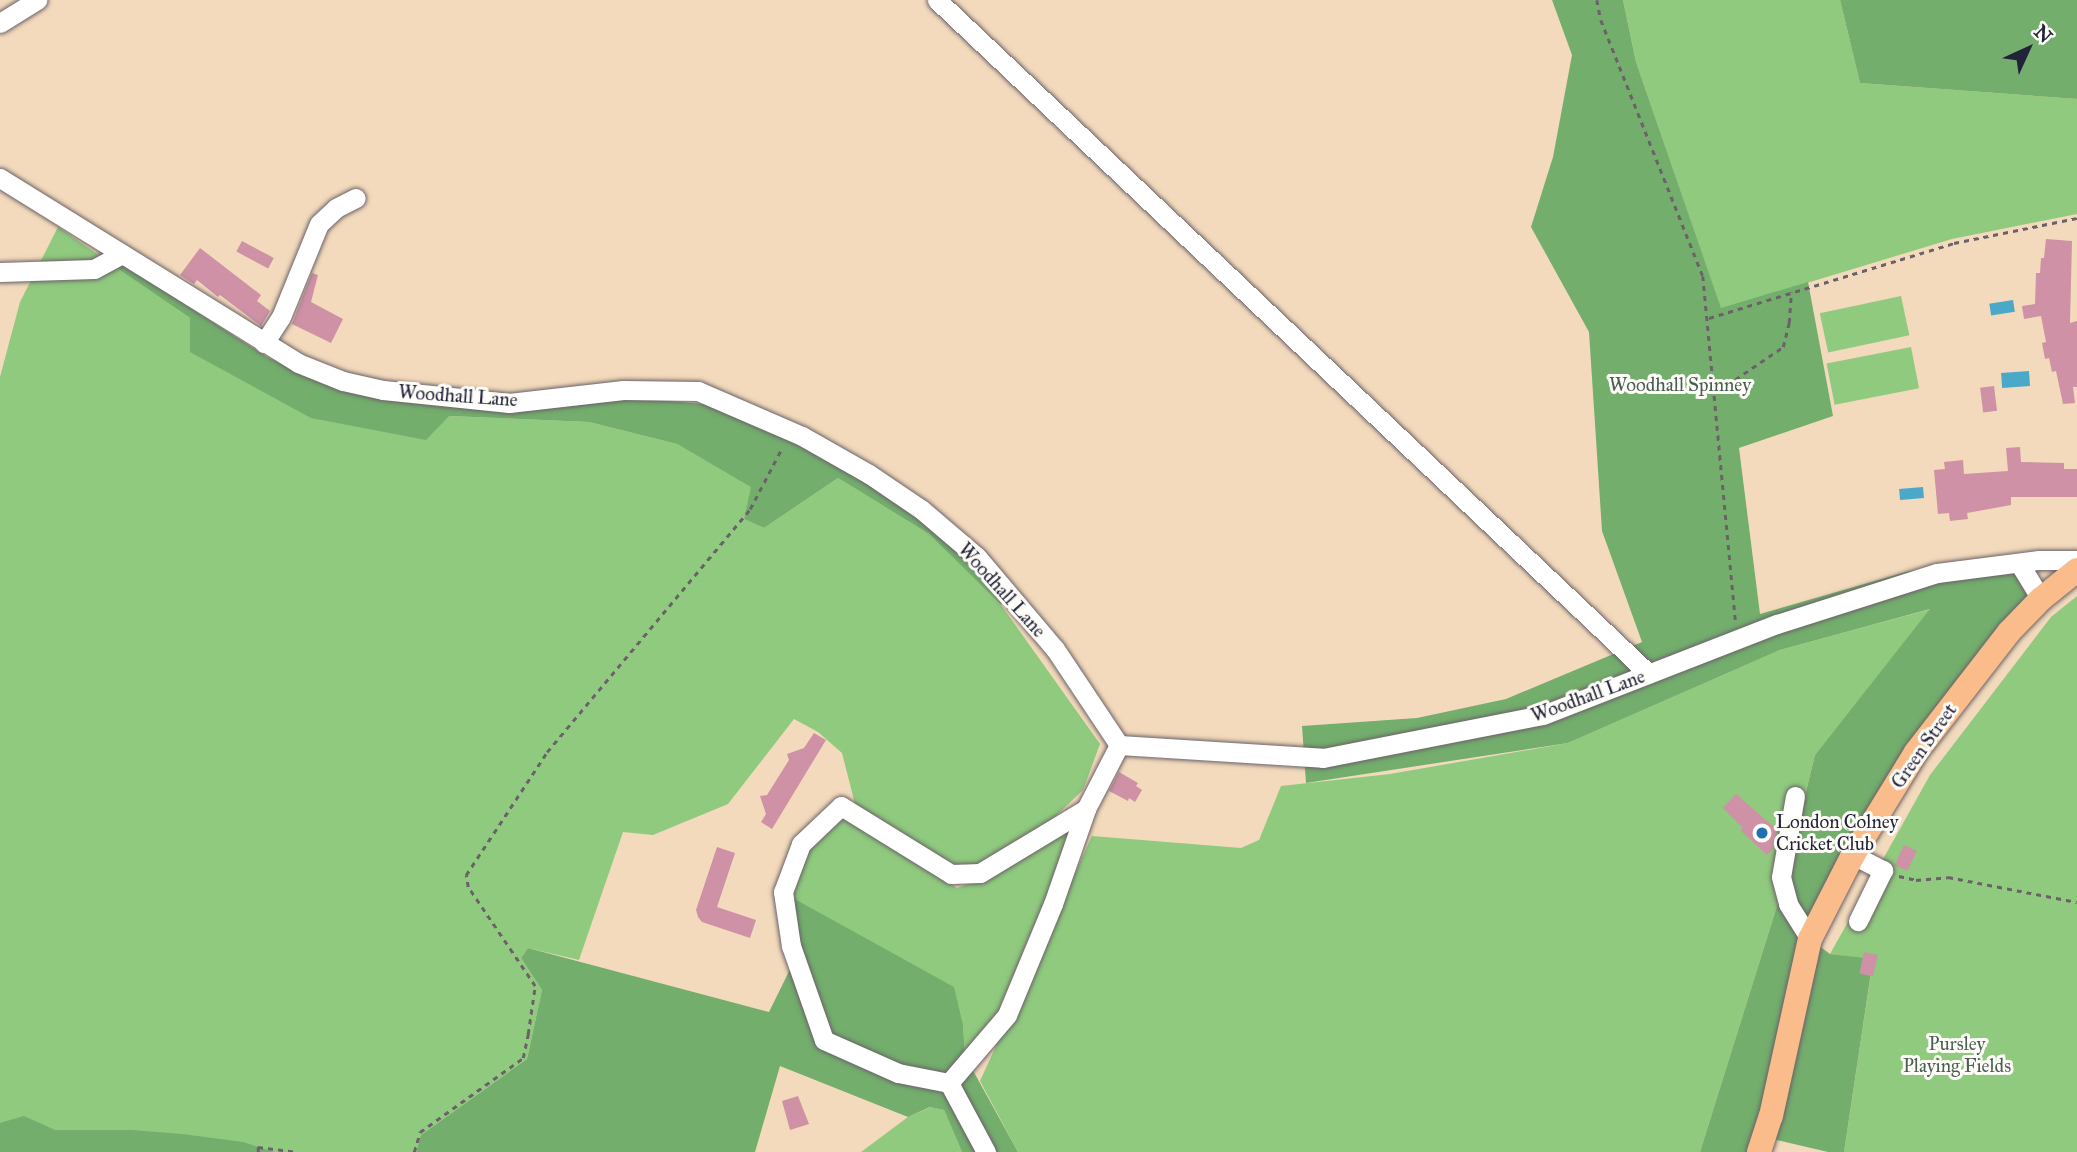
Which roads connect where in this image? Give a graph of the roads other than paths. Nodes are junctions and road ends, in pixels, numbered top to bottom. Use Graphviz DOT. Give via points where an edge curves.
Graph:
graph roads {
  1 [pos="37,0"];
  2 [pos="937,0"];
  3 [pos="0,23"];
  4 [pos="0,178"];
  5 [pos="356,198"];
  6 [pos="122,254"];
  7 [pos="0,272"];
  8 [pos="264,343"];
  9 [pos="2077,560"];
  10 [pos="2019,563"];
  11 [pos="2077,570"];
  12 [pos="2041,599"];
  13 [pos="1649,674"];
  14 [pos="1119,745"];
  15 [pos="1795,796"];
  16 [pos="1086,809"];
  17 [pos="1853,856"];
  18 [pos="1858,921"];
  19 [pos="1810,939"];
  20 [pos="948,1083"];
  21 [pos="986,1152"];
  22 [pos="1759,1152"];
  1 -- 3 [label="street"];
  2 -- 13 [label="street"];
  4 -- 6 [label="street, Woodhall Lane"];
  5 -- 8 [label="street" via="319,224 281,317"];
  6 -- 7 [label="street" via="94,269"];
  6 -- 8 [label="street, Woodhall Lane"];
  8 -- 14 [label="street, Woodhall Lane" via="343,381 383,390 509,403 623,390 698,391 790,431 869,474 922,510 977,557 1055,649"];
  9 -- 10 [label="street, Woodhall Lane"];
  10 -- 12 [label="street"];
  10 -- 13 [label="street, Woodhall Lane" via="1937,573 1738,639"];
  11 -- 12 [label="main road, Green Street"];
  12 -- 17 [label="main road, Green Street" via="2009,632 1916,752"];
  13 -- 14 [label="street, Woodhall Lane" via="1543,715 1323,758"];
  14 -- 16 [label="street"];
  15 -- 19 [label="street" via="1781,877 1788,904"];
  16 -- 20 [label="street" via="1007,1015"];
  16 -- 20 [label="street" via="980,873 951,874 841,806 801,844 783,892 791,946 824,1040 898,1073"];
  17 -- 18 [label="street" via="1883,870"];
  17 -- 19 [label="main road, Green Street"];
  19 -- 22 [label="main road, Green Street"];
  20 -- 21 [label="street"];
}
